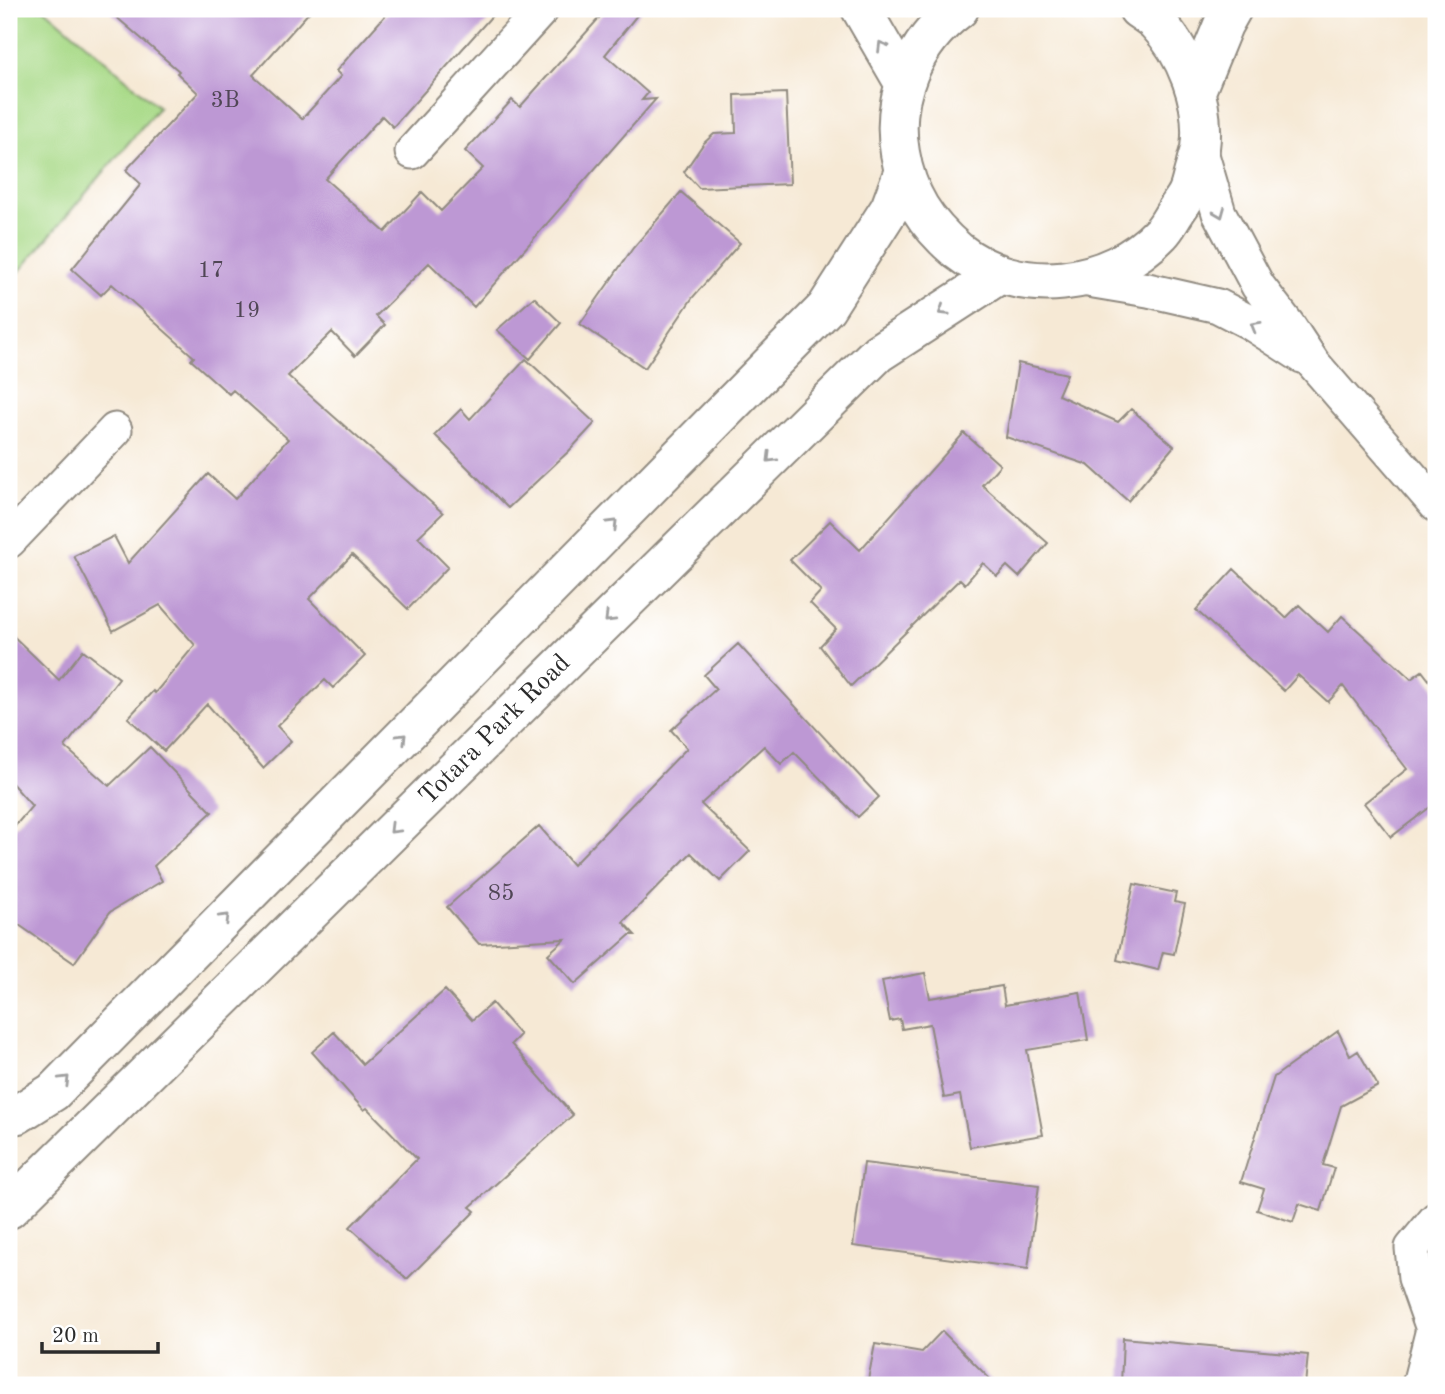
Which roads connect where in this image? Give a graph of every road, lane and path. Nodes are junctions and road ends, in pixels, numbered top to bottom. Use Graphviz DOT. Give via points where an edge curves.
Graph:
graph roads {
  1 [pos="542,9"];
  2 [pos="861,9"];
  3 [pos="959,9"];
  4 [pos="1138,9"];
  5 [pos="1232,9"];
  6 [pos="904,83"];
  7 [pos="1196,90"];
  8 [pos="1200,148"];
  9 [pos="412,152"];
  10 [pos="903,173"];
  11 [pos="1000,274"];
  12 [pos="1082,279"];
  13 [pos="1313,363"];
  14 [pos="115,430"];
  15 [pos="1436,505"];
  16 [pos="9,541"];
  17 [pos="9,1116"];
  18 [pos="9,1209"];
  19 [pos="1436,1219"];
  20 [pos="1435,1327"];
  21 [pos="1419,1385"];
  1 -- 9 [label="street"];
  6 -- 2 [label="street, one-way"];
  3 -- 6 [label="street" via="943,20 920,49"];
  4 -- 7 [label="street" via="1155,21 1180,53"];
  5 -- 7 [label="street"];
  6 -- 10 [label="street" via="898,112"];
  7 -- 8 [label="street"];
  8 -- 12 [label="street" via="1188,193 1162,233 1125,262"];
  8 -- 13 [label="street, one-way" via="1219,213 1237,249"];
  10 -- 11 [label="street" via="918,206 939,235 967,258"];
  17 -- 10 [label="street, one-way" via="53,1092 826,308 890,208"];
  11 -- 12 [label="street" via="1027,281"];
  11 -- 18 [label="street, Totara Park Road, one-way" via="878,353"];
  13 -- 12 [label="street, one-way" via="1218,306"];
  13 -- 15 [label="street"];
  14 -- 16 [label="street"];
  19 -- 20 [label="street" via="1412,1248 1415,1278"];
  20 -- 21 [label="street"];
}
